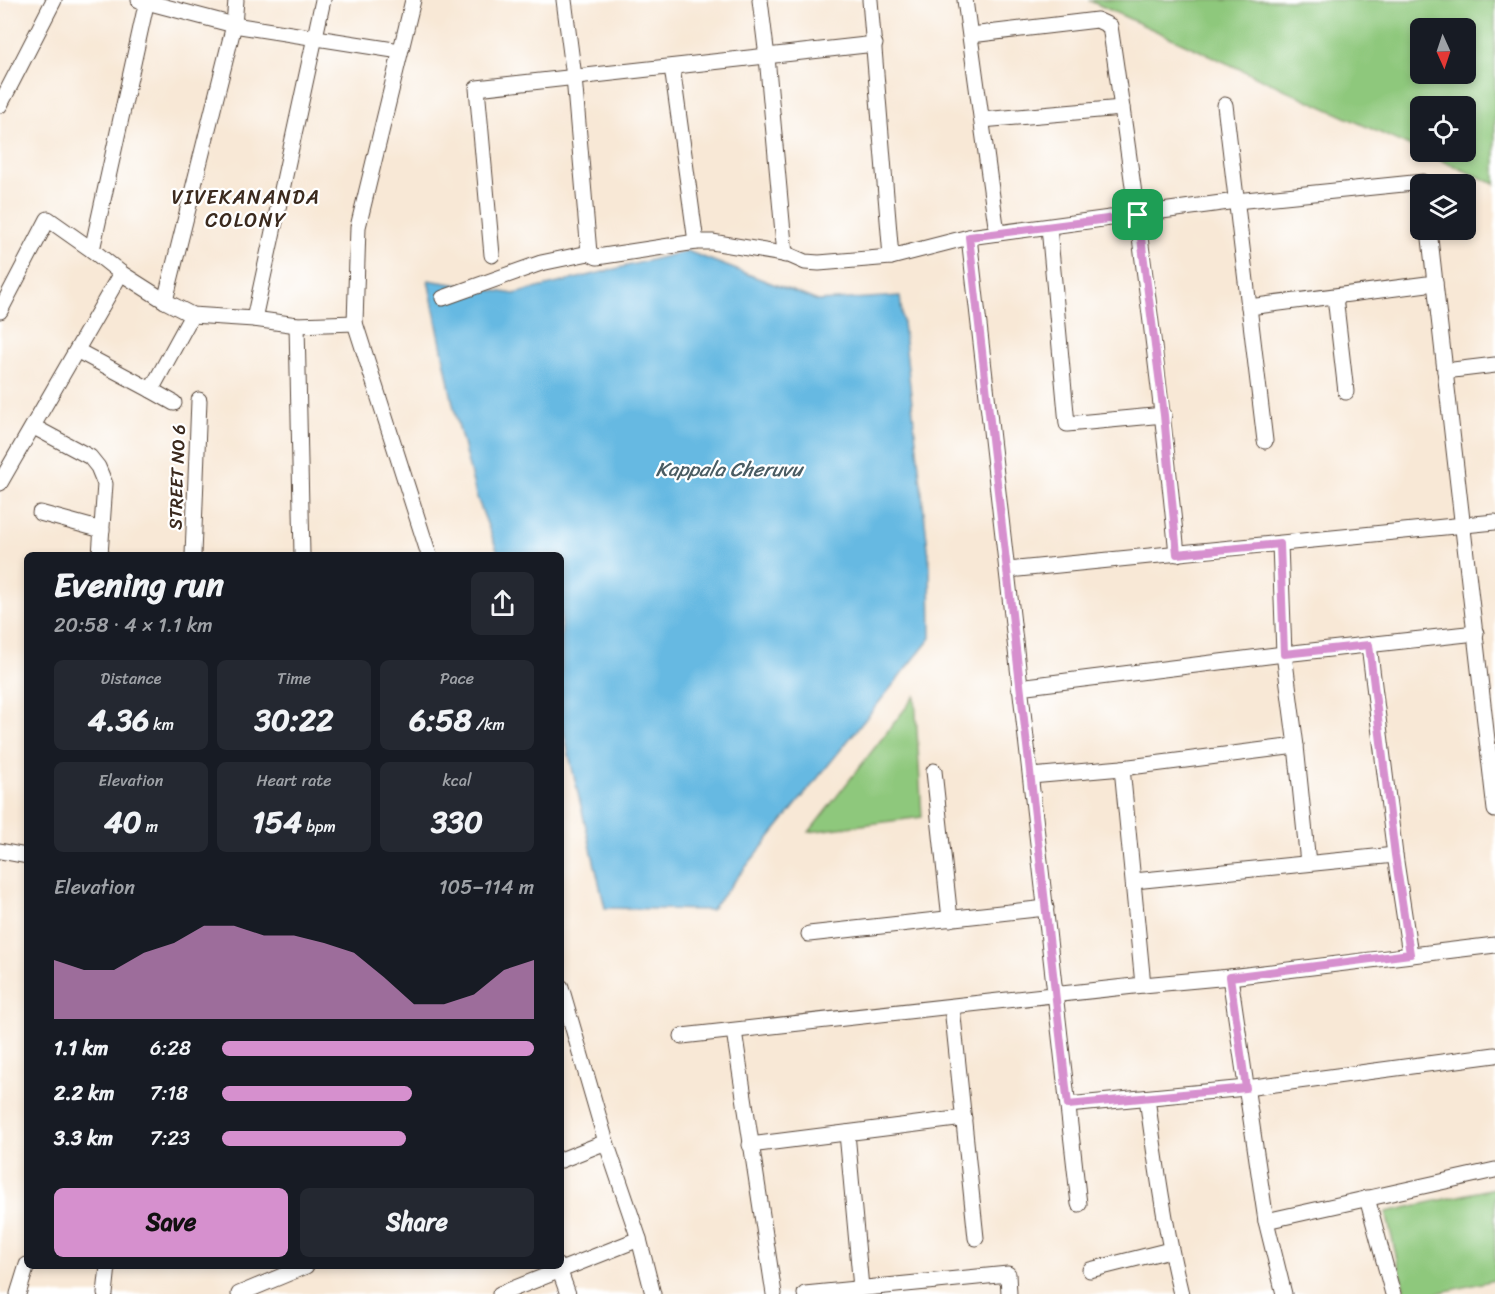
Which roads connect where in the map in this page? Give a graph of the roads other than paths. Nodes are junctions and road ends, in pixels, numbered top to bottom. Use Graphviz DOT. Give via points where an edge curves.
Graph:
graph roads {
  1 [pos="54,0"];
  2 [pos="236,0"];
  3 [pos="323,0"];
  4 [pos="413,0"];
  5 [pos="564,0"];
  6 [pos="760,0"];
  7 [pos="870,0"];
  8 [pos="965,0"];
  9 [pos="144,1"];
  10 [pos="234,25"];
  11 [pos="971,35"];
  12 [pos="314,37"];
  13 [pos="875,44"];
  14 [pos="400,51"];
  15 [pos="767,57"];
  16 [pos="672,67"];
  17 [pos="574,77"];
  18 [pos="0,105"];
  19 [pos="1225,105"];
  20 [pos="1122,108"];
  21 [pos="982,120"];
  22 [pos="1410,183"];
  23 [pos="1236,201"];
  24 [pos="1138,215"];
  25 [pos="1049,226"];
  26 [pos="997,233"];
  27 [pos="969,237"];
  28 [pos="1430,240"];
  29 [pos="696,242"];
  30 [pos="92,250"];
  31 [pos="589,253"];
  32 [pos="492,255"];
  33 [pos="785,255"];
  34 [pos="891,257"];
  35 [pos="122,273"];
  36 [pos="1435,283"];
  37 [pos="1335,297"];
  38 [pos="443,298"];
  39 [pos="3,300"];
  40 [pos="165,301"];
  41 [pos="1249,308"];
  42 [pos="192,315"];
  43 [pos="254,319"];
  44 [pos="355,323"];
  45 [pos="297,325"];
  46 [pos="78,351"];
  47 [pos="1495,365"];
  48 [pos="1446,371"];
  49 [pos="151,390"];
  50 [pos="1346,392"];
  51 [pos="199,400"];
  52 [pos="174,402"];
  53 [pos="1164,415"];
  54 [pos="34,427"];
  55 [pos="1265,441"];
  56 [pos="0,483"];
  57 [pos="40,513"];
  58 [pos="1495,522"];
  59 [pos="1462,525"];
  60 [pos="102,530"];
  61 [pos="1280,544"];
  62 [pos="100,552"];
  63 [pos="194,552"];
  64 [pos="302,552"];
  65 [pos="428,552"];
  66 [pos="1177,554"];
  67 [pos="1008,570"];
  68 [pos="1476,633"];
  69 [pos="1369,645"];
  70 [pos="1284,654"];
  71 [pos="1019,687"];
  72 [pos="1296,746"];
  73 [pos="1492,752"];
  74 [pos="1122,768"];
  75 [pos="934,771"];
  76 [pos="1031,776"];
  77 [pos="1495,810"];
  78 [pos="0,851"];
  79 [pos="24,855"];
  80 [pos="1395,855"];
  81 [pos="1308,863"];
  82 [pos="1134,881"];
  83 [pos="1046,908"];
  84 [pos="950,919"];
  85 [pos="809,934"];
  86 [pos="1495,945"];
  87 [pos="1410,954"];
  88 [pos="1230,977"];
  89 [pos="1143,985"];
  90 [pos="1056,994"];
  91 [pos="564,997"];
  92 [pos="952,1007"];
  93 [pos="734,1031"];
  94 [pos="682,1036"];
  95 [pos="1495,1055"];
  96 [pos="1246,1088"];
  97 [pos="1147,1098"];
  98 [pos="1068,1105"];
  99 [pos="964,1118"];
  100 [pos="847,1133"];
  101 [pos="606,1142"];
  102 [pos="750,1145"];
  103 [pos="564,1159"];
  104 [pos="1495,1170"];
  105 [pos="1367,1198"];
  106 [pos="1079,1204"];
  107 [pos="1266,1221"];
  108 [pos="976,1238"];
  109 [pos="639,1239"];
  110 [pos="1170,1250"];
  111 [pos="564,1266"];
  112 [pos="26,1269"];
  113 [pos="108,1269"];
  114 [pos="299,1269"];
  115 [pos="557,1269"];
  116 [pos="559,1269"];
  117 [pos="1090,1270"];
  118 [pos="861,1288"];
  119 [pos="18,1294"];
  120 [pos="105,1294"];
  121 [pos="239,1294"];
  122 [pos="500,1294"];
  123 [pos="568,1294"];
  124 [pos="653,1294"];
  125 [pos="774,1294"];
  126 [pos="805,1294"];
  127 [pos="1009,1294"];
  128 [pos="1181,1294"];
  129 [pos="1284,1294"];
  130 [pos="1393,1294"];
  1 -- 18 [label="street"];
  2 -- 10 [label="street"];
  3 -- 12 [label="street"];
  4 -- 14 [label="street"];
  5 -- 17 [label="street"];
  6 -- 15 [label="street"];
  7 -- 13 [label="street"];
  8 -- 11 [label="street"];
  9 -- 10 [label="street"];
  9 -- 30 [label="street"];
  10 -- 12 [label="street"];
  10 -- 40 [label="street"];
  11 -- 20 [label="street" via="1096,20 1110,26"];
  11 -- 21 [label="street"];
  12 -- 14 [label="street"];
  12 -- 43 [label="street"];
  13 -- 15 [label="street"];
  13 -- 34 [label="street"];
  14 -- 44 [label="street" via="358,227"];
  15 -- 16 [label="street"];
  15 -- 33 [label="street"];
  16 -- 17 [label="street"];
  16 -- 29 [label="street"];
  17 -- 31 [label="street"];
  17 -- 32 [label="street" via="477,88"];
  19 -- 23 [label="street"];
  20 -- 21 [label="street"];
  20 -- 24 [label="street"];
  21 -- 26 [label="street"];
  22 -- 23 [label="street"];
  23 -- 24 [label="street"];
  23 -- 41 [label="street"];
  24 -- 25 [label="street"];
  24 -- 53 [label="street"];
  25 -- 26 [label="street"];
  25 -- 53 [label="street" via="1067,424"];
  26 -- 27 [label="street"];
  27 -- 34 [label="street"];
  27 -- 67 [label="street"];
  28 -- 36 [label="street"];
  29 -- 31 [label="street" via="597,257"];
  29 -- 33 [label="street" via="733,244"];
  30 -- 35 [label="street"];
  30 -- 39 [label="street" via="48,219"];
  31 -- 38 [label="street" via="541,263"];
  33 -- 34 [label="street" via="819,263"];
  35 -- 40 [label="street"];
  35 -- 46 [label="street"];
  36 -- 37 [label="street"];
  36 -- 48 [label="street"];
  37 -- 41 [label="street"];
  37 -- 50 [label="street"];
  40 -- 42 [label="street"];
  41 -- 55 [label="street"];
  42 -- 43 [label="street"];
  42 -- 49 [label="street"];
  43 -- 45 [label="street"];
  44 -- 45 [label="street"];
  44 -- 65 [label="street"];
  45 -- 64 [label="street"];
  46 -- 49 [label="street"];
  46 -- 54 [label="street"];
  47 -- 48 [label="street"];
  48 -- 59 [label="street"];
  49 -- 52 [label="street"];
  51 -- 63 [label="street, STREET NO 6"];
  53 -- 66 [label="street"];
  54 -- 56 [label="street"];
  54 -- 60 [label="street" via="90,457 98,467 105,484"];
  57 -- 60 [label="street"];
  58 -- 59 [label="street"];
  59 -- 61 [label="street"];
  59 -- 68 [label="street"];
  60 -- 62 [label="street"];
  61 -- 66 [label="street"];
  61 -- 70 [label="street"];
  66 -- 67 [label="street"];
  67 -- 71 [label="street"];
  68 -- 69 [label="street"];
  68 -- 73 [label="street"];
  69 -- 70 [label="street"];
  69 -- 80 [label="street"];
  70 -- 71 [label="street"];
  70 -- 72 [label="street"];
  71 -- 76 [label="street"];
  72 -- 74 [label="street"];
  72 -- 81 [label="street"];
  73 -- 77 [label="street"];
  74 -- 76 [label="street"];
  74 -- 82 [label="street"];
  75 -- 84 [label="street"];
  76 -- 83 [label="street"];
  78 -- 79 [label="street"];
  80 -- 81 [label="street"];
  80 -- 87 [label="street"];
  81 -- 82 [label="street"];
  82 -- 89 [label="street"];
  83 -- 84 [label="street"];
  83 -- 90 [label="street"];
  84 -- 85 [label="street"];
  86 -- 87 [label="street"];
  87 -- 88 [label="street"];
  88 -- 89 [label="street"];
  88 -- 96 [label="street"];
  89 -- 90 [label="street"];
  90 -- 92 [label="street"];
  90 -- 98 [label="street"];
  91 -- 101 [label="street"];
  92 -- 93 [label="street"];
  92 -- 99 [label="street"];
  93 -- 94 [label="street"];
  93 -- 102 [label="street"];
  95 -- 96 [label="street"];
  96 -- 97 [label="street"];
  96 -- 107 [label="street"];
  97 -- 98 [label="street"];
  97 -- 110 [label="street"];
  98 -- 106 [label="street"];
  99 -- 100 [label="street"];
  99 -- 108 [label="street"];
  100 -- 102 [label="street"];
  100 -- 118 [label="street"];
  101 -- 103 [label="street"];
  101 -- 109 [label="street"];
  102 -- 125 [label="street"];
  104 -- 105 [label="street"];
  105 -- 107 [label="street"];
  105 -- 130 [label="street"];
  107 -- 129 [label="street"];
  109 -- 111 [label="street"];
  109 -- 124 [label="street"];
  110 -- 117 [label="street"];
  110 -- 128 [label="street"];
  112 -- 119 [label="street"];
  113 -- 120 [label="street"];
  114 -- 121 [label="street"];
  115 -- 122 [label="street"];
  116 -- 123 [label="street"];
  118 -- 126 [label="street"];
  118 -- 127 [label="street" via="1008,1274"];
}
